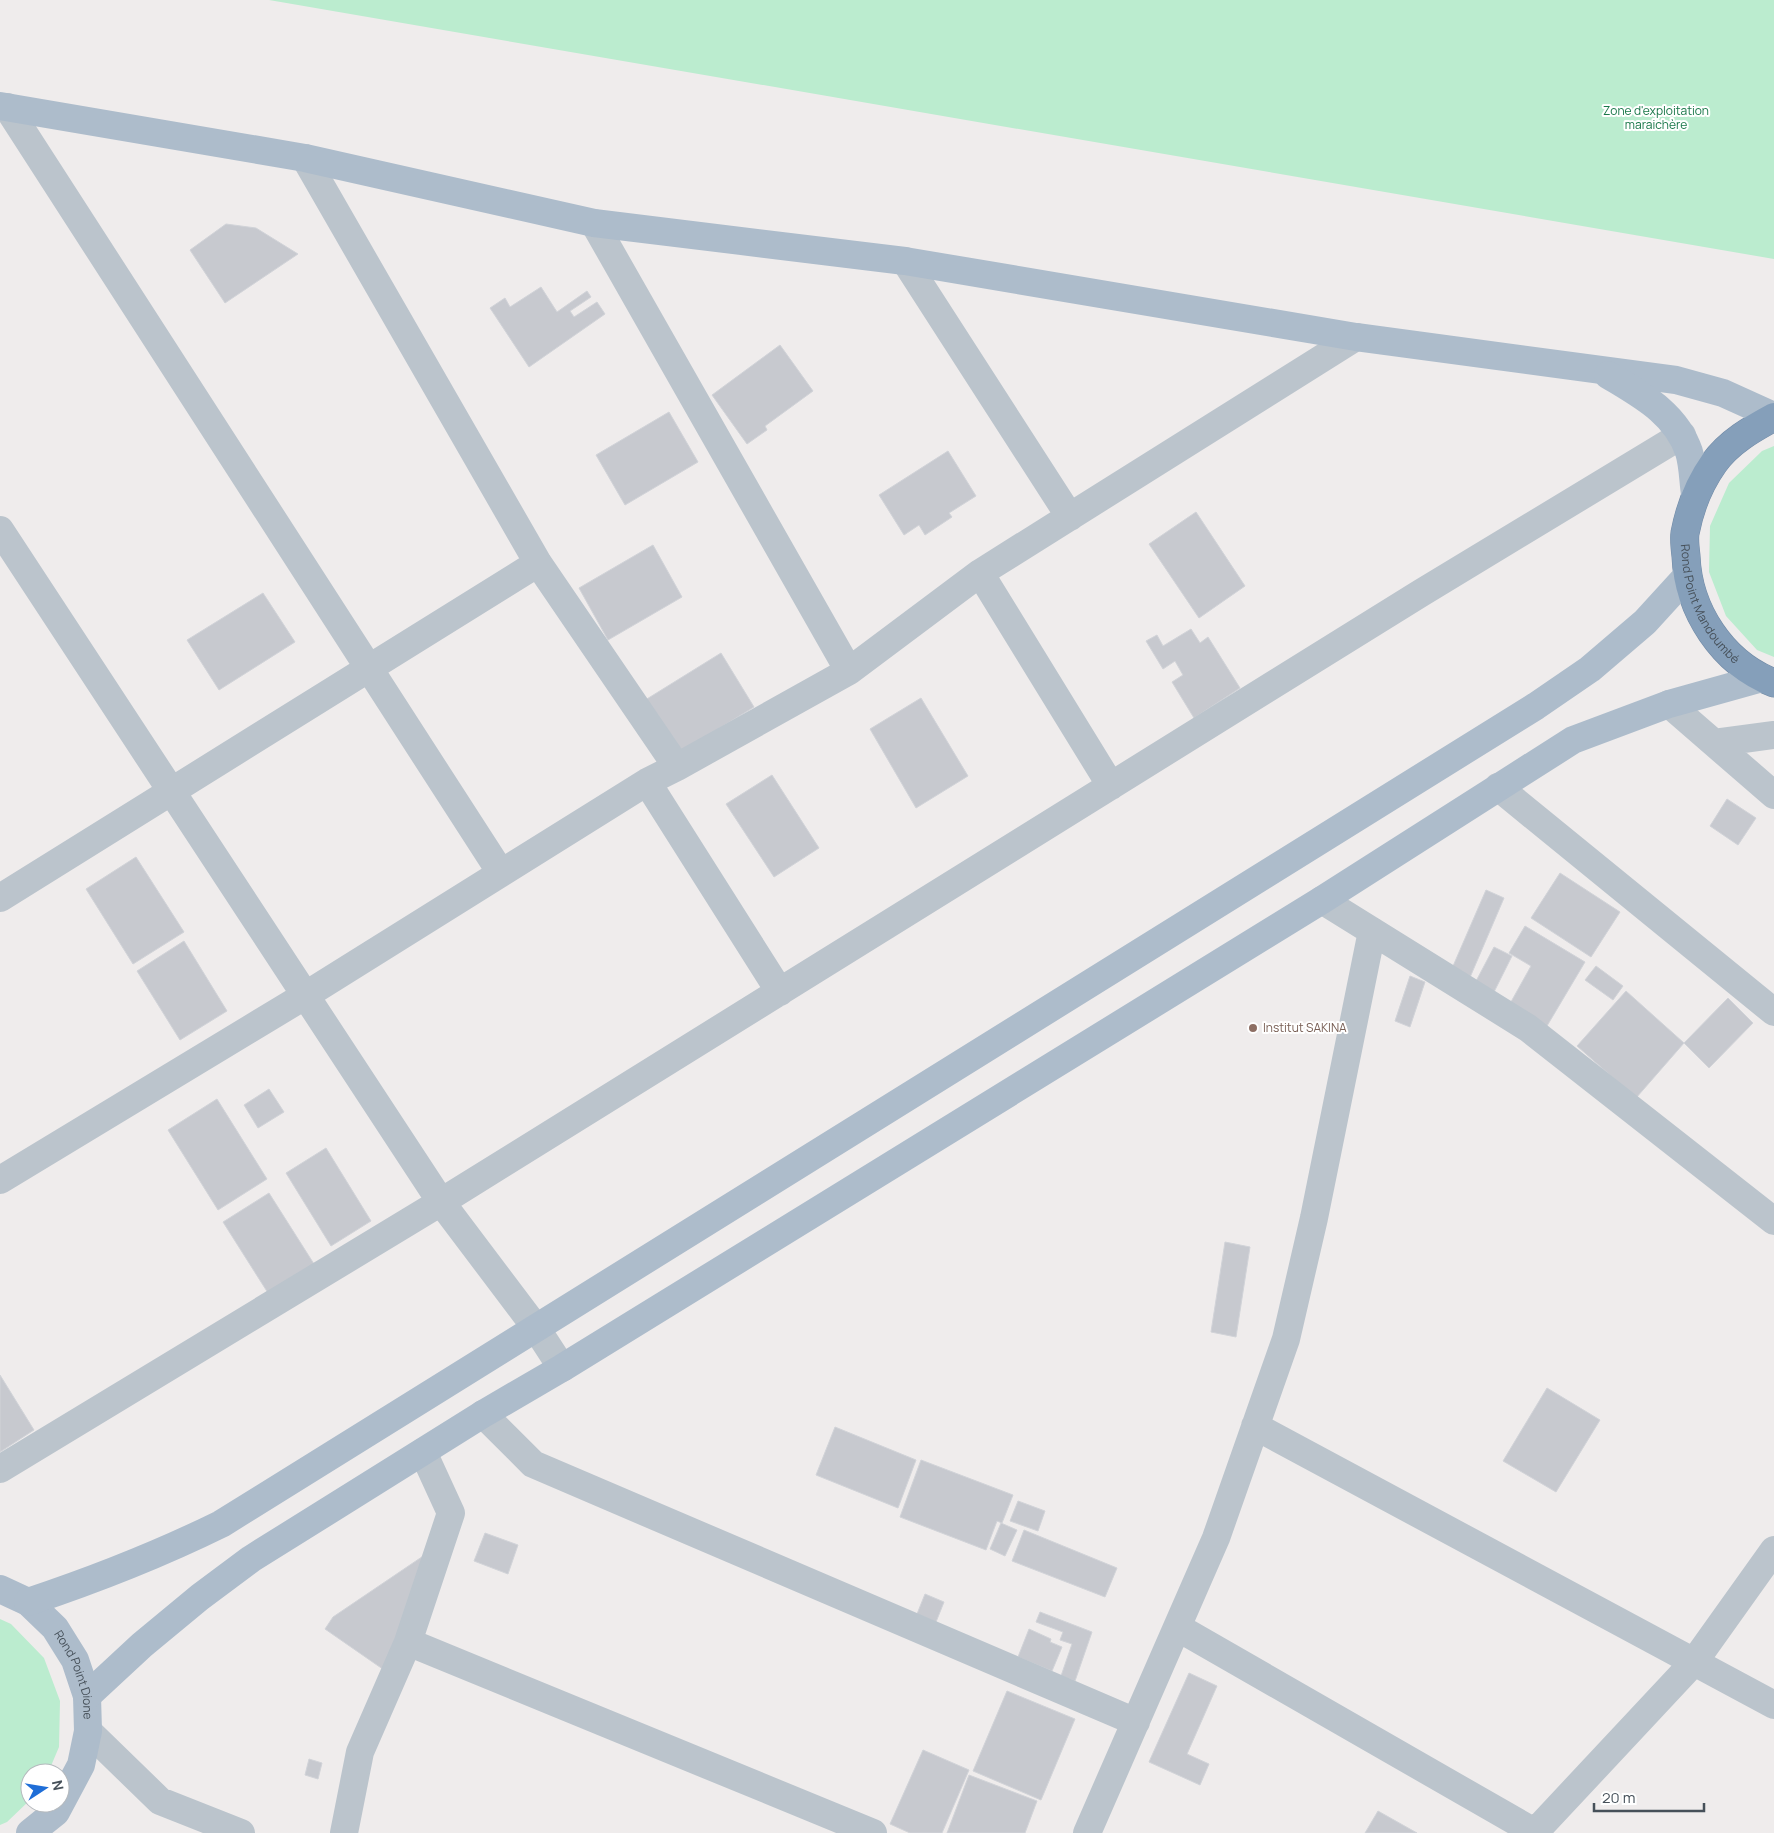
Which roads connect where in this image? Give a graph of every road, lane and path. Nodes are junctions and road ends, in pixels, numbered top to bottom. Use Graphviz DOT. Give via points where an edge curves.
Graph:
graph roads {
  1 [pos="4,107"];
  2 [pos="305,158"];
  3 [pos="594,223"];
  4 [pos="905,260"];
  5 [pos="1356,337"];
  6 [pos="1598,370"];
  7 [pos="1774,417"];
  8 [pos="1682,434"];
  9 [pos="1695,494"];
  10 [pos="1070,517"];
  11 [pos="0,530"];
  12 [pos="538,564"];
  13 [pos="980,573"];
  14 [pos="1687,576"];
  15 [pos="369,668"];
  16 [pos="849,671"];
  17 [pos="1768,681"];
  18 [pos="1669,704"];
  19 [pos="1774,735"];
  20 [pos="1714,743"];
  21 [pos="677,767"];
  22 [pos="647,782"];
  23 [pos="1111,786"];
  24 [pos="1498,787"];
  25 [pos="172,792"];
  26 [pos="1774,795"];
  27 [pos="501,873"];
  28 [pos="0,898"];
  29 [pos="1322,900"];
  30 [pos="1372,931"];
  31 [pos="780,992"];
  32 [pos="306,995"];
  33 [pos="1774,1012"];
  34 [pos="0,1180"];
  35 [pos="441,1202"];
  36 [pos="1774,1221"];
  37 [pos="536,1328"];
  38 [pos="562,1368"];
  39 [pos="483,1414"];
  40 [pos="1256,1426"];
  41 [pos="424,1452"];
  42 [pos="0,1469"];
  43 [pos="1774,1550"];
  44 [pos="0,1590"];
  45 [pos="28,1602"];
  46 [pos="1177,1627"];
  47 [pos="408,1642"];
  48 [pos="1694,1662"];
  49 [pos="87,1696"];
  50 [pos="1774,1705"];
  51 [pos="1136,1722"];
  52 [pos="88,1731"];
  53 [pos="1089,1832"];
  54 [pos="30,1833"];
  55 [pos="241,1833"];
  56 [pos="344,1833"];
  57 [pos="873,1833"];
  58 [pos="1535,1833"];
  1 -- 2 [label="main road"];
  1 -- 15 [label="street"];
  2 -- 3 [label="main road"];
  2 -- 12 [label="street"];
  3 -- 4 [label="main road"];
  3 -- 16 [label="street"];
  4 -- 5 [label="main road"];
  4 -- 10 [label="street"];
  5 -- 6 [label="main road"];
  5 -- 10 [label="street"];
  6 -- 7 [label="main road" via="1676,380 1723,393"];
  6 -- 8 [label="main road" via="1659,407"];
  7 -- 9 [label="highway, Rond Point Mandoumbé" via="1742,435 1728,448"];
  8 -- 9 [label="main road" via="1690,454"];
  8 -- 23 [label="street"];
  9 -- 14 [label="highway, Rond Point Mandoumbé" via="1685,535"];
  10 -- 13 [label="street"];
  11 -- 25 [label="street"];
  12 -- 15 [label="street"];
  12 -- 21 [label="street"];
  13 -- 16 [label="street"];
  13 -- 23 [label="street"];
  14 -- 17 [label="highway, Rond Point Mandoumbé" via="1701,618 1727,653"];
  14 -- 37 [label="main road" via="1645,622 1590,669 1536,706"];
  15 -- 25 [label="street"];
  15 -- 27 [label="street"];
  16 -- 21 [label="street"];
  17 -- 18 [label="main road"];
  18 -- 20 [label="street"];
  18 -- 24 [label="main road" via="1573,740"];
  19 -- 20 [label="street"];
  20 -- 26 [label="street"];
  21 -- 22 [label="street"];
  22 -- 27 [label="street"];
  22 -- 31 [label="street"];
  23 -- 31 [label="street"];
  24 -- 29 [label="main road"];
  24 -- 33 [label="street"];
  25 -- 28 [label="street"];
  25 -- 32 [label="street"];
  27 -- 32 [label="street"];
  29 -- 30 [label="street"];
  29 -- 38 [label="main road"];
  30 -- 36 [label="street" via="1528,1028"];
  30 -- 40 [label="street" via="1286,1339"];
  31 -- 35 [label="street"];
  32 -- 34 [label="street"];
  32 -- 35 [label="street"];
  35 -- 37 [label="street"];
  35 -- 42 [label="street"];
  37 -- 38 [label="street"];
  37 -- 45 [label="main road" via="221,1524 102,1577"];
  38 -- 39 [label="main road"];
  39 -- 41 [label="main road"];
  39 -- 51 [label="street" via="533,1464"];
  40 -- 46 [label="street" via="1216,1538"];
  40 -- 48 [label="street"];
  41 -- 47 [label="street" via="452,1512"];
  41 -- 49 [label="main road" via="251,1559 142,1645"];
  43 -- 48 [label="street"];
  44 -- 45 [label="main road, Rond Point Dione"];
  45 -- 49 [label="main road, Rond Point Dione" via="55,1628 75,1660"];
  46 -- 51 [label="street"];
  46 -- 58 [label="street"];
  47 -- 56 [label="street" via="360,1752"];
  47 -- 57 [label="street"];
  48 -- 50 [label="street"];
  48 -- 58 [label="street"];
  49 -- 52 [label="main road, Rond Point Dione"];
  51 -- 53 [label="street"];
  52 -- 54 [label="main road, Rond Point Dione" via="81,1765 56,1812"];
  52 -- 55 [label="street" via="160,1801"];
}
